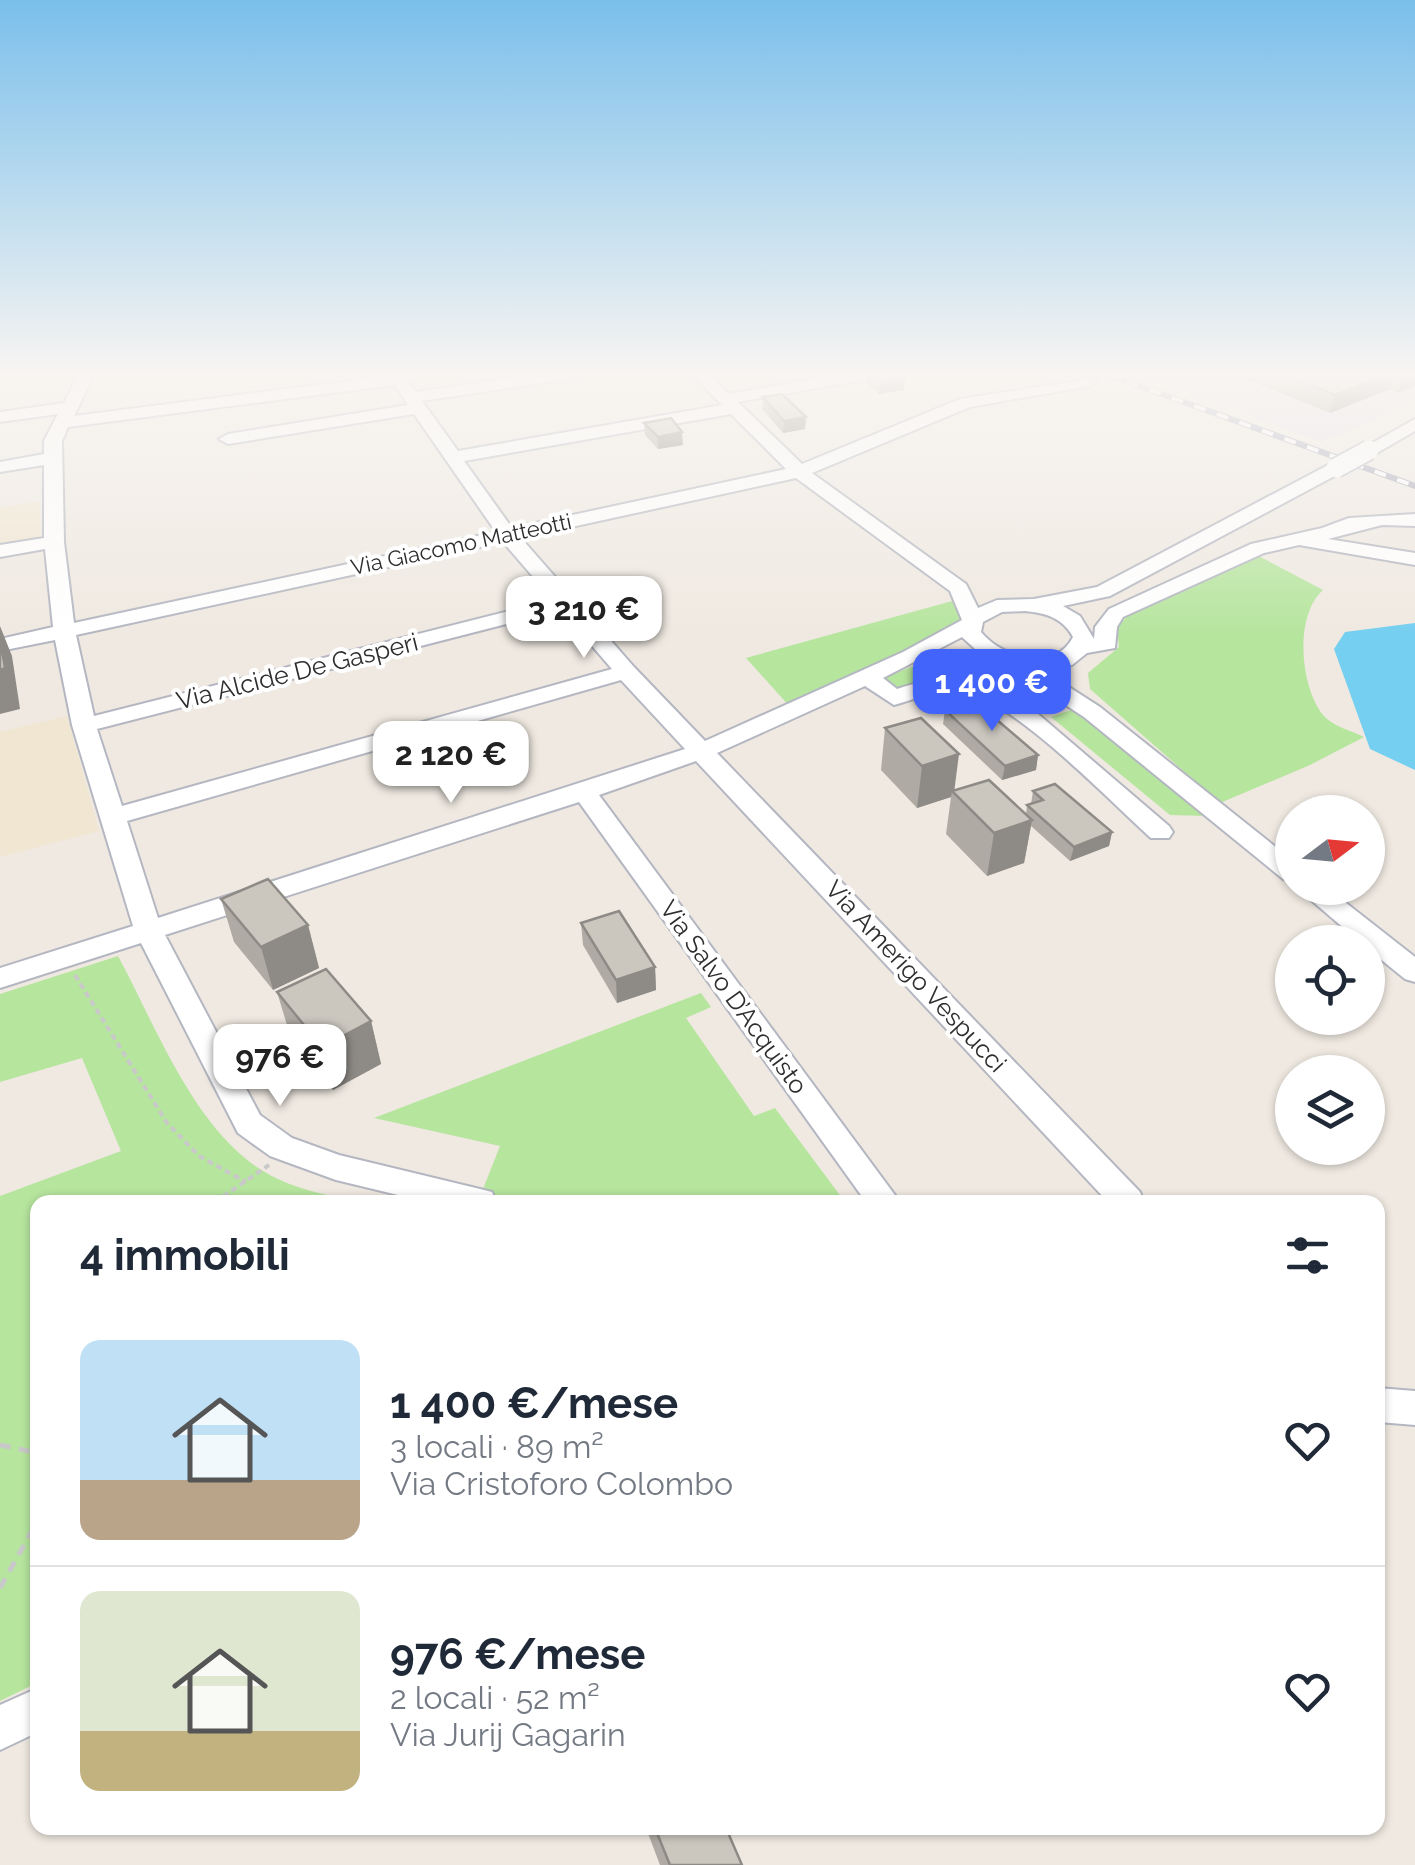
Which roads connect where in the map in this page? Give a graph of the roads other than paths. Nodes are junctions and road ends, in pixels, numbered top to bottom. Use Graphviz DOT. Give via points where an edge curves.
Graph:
graph roads {
  1 [pos="38,460"];
  2 [pos="51,460"];
  3 [pos="457,460"];
  4 [pos="787,460"];
  5 [pos="826,460"];
  6 [pos="1351,460"];
  7 [pos="0,466"];
  8 [pos="799,472"];
  9 [pos="1415,520"];
  10 [pos="506,533"];
  11 [pos="1294,540"];
  12 [pos="54,542"];
  13 [pos="0,552"];
  14 [pos="1415,558"];
  15 [pos="959,588"];
  16 [pos="1103,592"];
  17 [pos="568,602"];
  18 [pos="1025,604"];
  19 [pos="972,621"];
  20 [pos="64,632"];
  21 [pos="1078,644"];
  22 [pos="0,645"];
  23 [pos="985,652"];
  24 [pos="911,657"];
  25 [pos="1016,662"];
  26 [pos="626,672"];
  27 [pos="867,676"];
  28 [pos="1092,712"];
  29 [pos="84,724"];
  30 [pos="704,750"];
  31 [pos="584,792"];
  32 [pos="112,817"];
  33 [pos="1160,832"];
  34 [pos="1275,859"];
  35 [pos="1331,905"];
  36 [pos="149,932"];
  37 [pos="1415,972"];
  38 [pos="0,978"];
  39 [pos="450,1195"];
  40 [pos="879,1195"];
  41 [pos="1121,1195"];
  42 [pos="1385,1406"];
  43 [pos="1415,1408"];
  44 [pos="30,1713"];
  45 [pos="0,1728"];
  1 -- 7 [label="street"];
  2 -- 12 [label="street"];
  3 -- 10 [label="street, Via Amerigo Vespucci"];
  4 -- 8 [label="street"];
  5 -- 8 [label="street, Via Giacomo Matteotti"];
  6 -- 16 [label="street, bridge"];
  8 -- 10 [label="street, Via Giacomo Matteotti"];
  8 -- 15 [label="street"];
  9 -- 11 [label="street" via="1382,519"];
  10 -- 17 [label="street, Via Amerigo Vespucci"];
  10 -- 20 [label="street, Via Giacomo Matteotti"];
  11 -- 14 [label="street"];
  11 -- 21 [label="street" via="1244,553 1116,613 1106,627 1106,643"];
  12 -- 13 [label="street"];
  12 -- 20 [label="street"];
  15 -- 18 [label="street"];
  15 -- 19 [label="street"];
  16 -- 18 [label="street"];
  16 -- 21 [label="street" via="1085,612"];
  17 -- 26 [label="street, Via Amerigo Vespucci"];
  17 -- 29 [label="street, Via Alcide De Gasperi"];
  18 -- 19 [label="street" via="997,606"];
  18 -- 21 [label="street" via="1062,613"];
  19 -- 23 [label="street" via="975,642"];
  19 -- 24 [label="street"];
  20 -- 22 [label="street, Via Giacomo Matteotti"];
  20 -- 29 [label="street"];
  21 -- 25 [label="street" via="1047,664"];
  21 -- 28 [label="street" via="1070,687"];
  23 -- 24 [label="street"];
  23 -- 25 [label="street"];
  24 -- 27 [label="street"];
  25 -- 28 [label="street"];
  26 -- 30 [label="street, Via Amerigo Vespucci"];
  26 -- 32 [label="street"];
  27 -- 30 [label="street"];
  27 -- 33 [label="street" via="894,698 951,681 991,691"];
  28 -- 34 [label="street"];
  29 -- 32 [label="street"];
  30 -- 31 [label="street"];
  30 -- 41 [label="street, Via Amerigo Vespucci"];
  31 -- 36 [label="street"];
  31 -- 40 [label="street, Via Salvo D’Acquisto"];
  32 -- 36 [label="street"];
  35 -- 37 [label="street"];
  36 -- 38 [label="street"];
  36 -- 39 [label="street" via="250,1124 281,1147 336,1168"];
  42 -- 43 [label="street"];
  44 -- 45 [label="street"];
}
